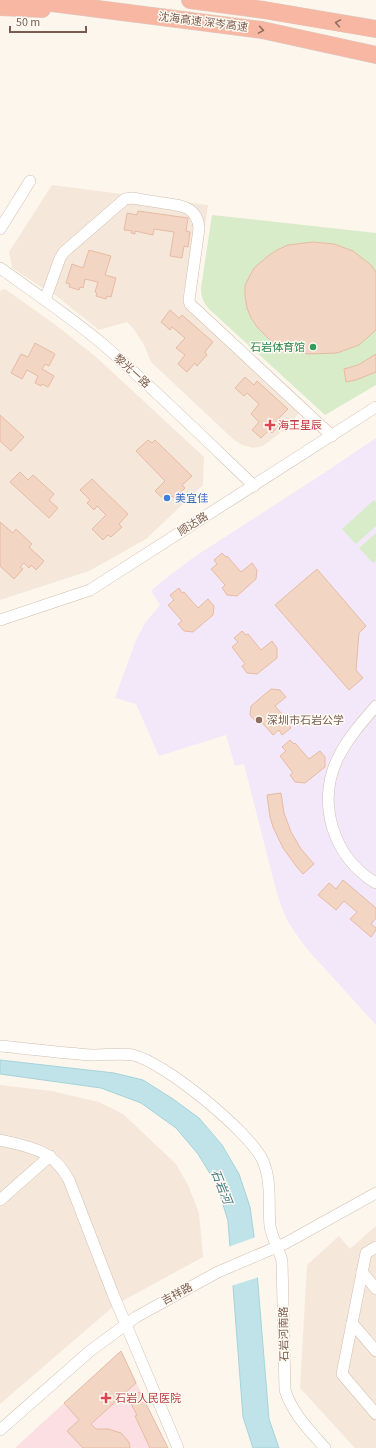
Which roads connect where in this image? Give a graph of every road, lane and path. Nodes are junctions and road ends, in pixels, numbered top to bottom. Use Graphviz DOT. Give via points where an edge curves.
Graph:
graph roads {
  1 [pos="28,0"];
  2 [pos="190,0"];
  3 [pos="0,7"];
  4 [pos="139,14"];
  5 [pos="376,29"];
  6 [pos="376,56"];
  7 [pos="30,181"];
  8 [pos="0,229"];
  9 [pos="0,268"];
  10 [pos="45,300"];
  11 [pos="376,407"];
  12 [pos="332,436"];
  13 [pos="254,486"];
  14 [pos="0,620"];
  15 [pos="376,706"];
  16 [pos="376,883"];
  17 [pos="0,1046"];
  18 [pos="0,1140"];
  19 [pos="50,1156"];
  20 [pos="376,1193"];
  21 [pos="0,1200"];
  22 [pos="278,1247"];
  23 [pos="376,1247"];
  24 [pos="362,1272"];
  25 [pos="376,1289"];
  26 [pos="352,1323"];
  27 [pos="126,1324"];
  28 [pos="376,1351"];
  29 [pos="376,1414"];
  30 [pos="0,1430"];
  31 [pos="178,1448"];
  32 [pos="325,1448"];
  1 -- 4 [label="highway, 沈海高速 深岑高速"];
  5 -- 2 [label="highway, 沈海高速 深岑高速, one-way"];
  3 -- 4 [label="highway"];
  4 -- 6 [label="highway, 沈海高速 深岑高速, one-way" via="262,30"];
  7 -- 8 [label="street"];
  9 -- 10 [label="street, 黎光一路"];
  10 -- 12 [label="street" via="64,252 125,198 181,205 195,215 199,229 190,304"];
  10 -- 13 [label="street, 黎光一路" via="105,346"];
  11 -- 12 [label="street, 顺达路"];
  12 -- 13 [label="street, 顺达路"];
  13 -- 14 [label="street, 顺达路" via="90,590"];
  15 -- 16 [label="street" via="338,757 331,780 329,807 333,831 346,856 354,866"];
  17 -- 22 [label="street, 石岩河南路" via="96,1055 132,1055 163,1069 199,1095 230,1121 262,1159 268,1181 271,1232"];
  18 -- 19 [label="street" via="28,1146"];
  19 -- 21 [label="street"];
  19 -- 27 [label="street" via="69,1180"];
  20 -- 22 [label="street, 吉祥路"];
  22 -- 27 [label="street, 吉祥路" via="226,1268 159,1303"];
  22 -- 32 [label="street, 石岩河南路" via="282,1261 288,1399 297,1415"];
  23 -- 24 [label="street" via="366,1252"];
  24 -- 25 [label="street"];
  24 -- 26 [label="street"];
  26 -- 28 [label="street"];
  26 -- 29 [label="street" via="342,1374"];
  27 -- 30 [label="street, 吉祥路" via="90,1351"];
  27 -- 31 [label="street"];
}
